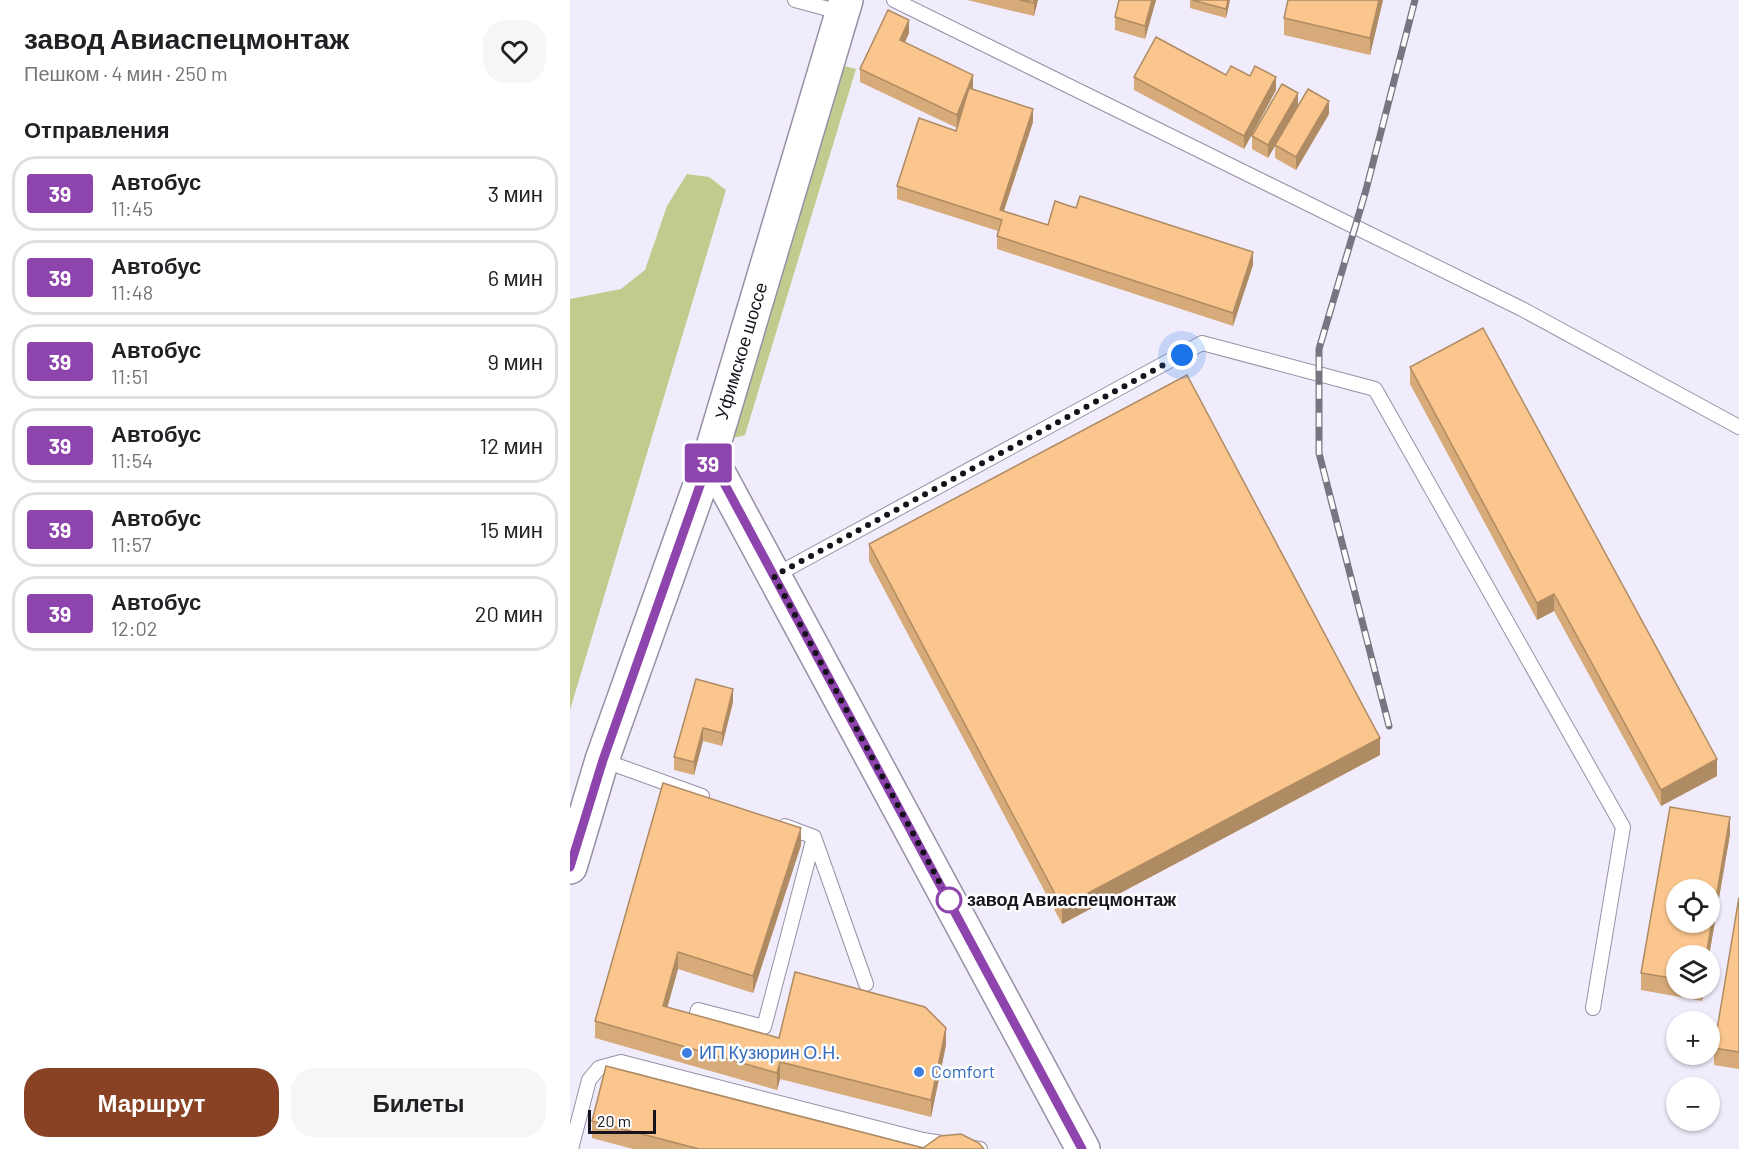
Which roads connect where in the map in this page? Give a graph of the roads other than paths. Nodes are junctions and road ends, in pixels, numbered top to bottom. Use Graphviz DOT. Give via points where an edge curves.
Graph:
graph roads {
  1 [pos="795,0"];
  2 [pos="894,0"];
  3 [pos="844,7"];
  4 [pos="1739,427"];
  5 [pos="710,457"];
  6 [pos="774,576"];
  7 [pos="603,760"];
  8 [pos="715,801"];
  9 [pos="770,821"];
  10 [pos="814,837"];
  11 [pos="570,867"];
  12 [pos="866,984"];
  13 [pos="1593,1008"];
  14 [pos="692,1031"];
  15 [pos="1080,1148"];
  16 [pos="571,1149"];
  17 [pos="980,1149"];
  1 -- 3 [label="lane"];
  2 -- 4 [label="lane" via="1522,309"];
  3 -- 5 [label="main road, Уфимское шоссе"];
  5 -- 6 [label="main road"];
  5 -- 7 [label="main road, Уфимское шоссе"];
  6 -- 13 [label="lane" via="1202,343 1375,389 1623,827"];
  6 -- 15 [label="main road"];
  7 -- 8 [label="lane"];
  7 -- 11 [label="main road, Уфимское шоссе"];
  9 -- 10 [label="lane"];
  10 -- 12 [label="lane"];
  10 -- 14 [label="lane" via="764,1027 698,1010"];
  16 -- 17 [label="lane" via="589,1080 607,1063 621,1062 914,1137"];
}
